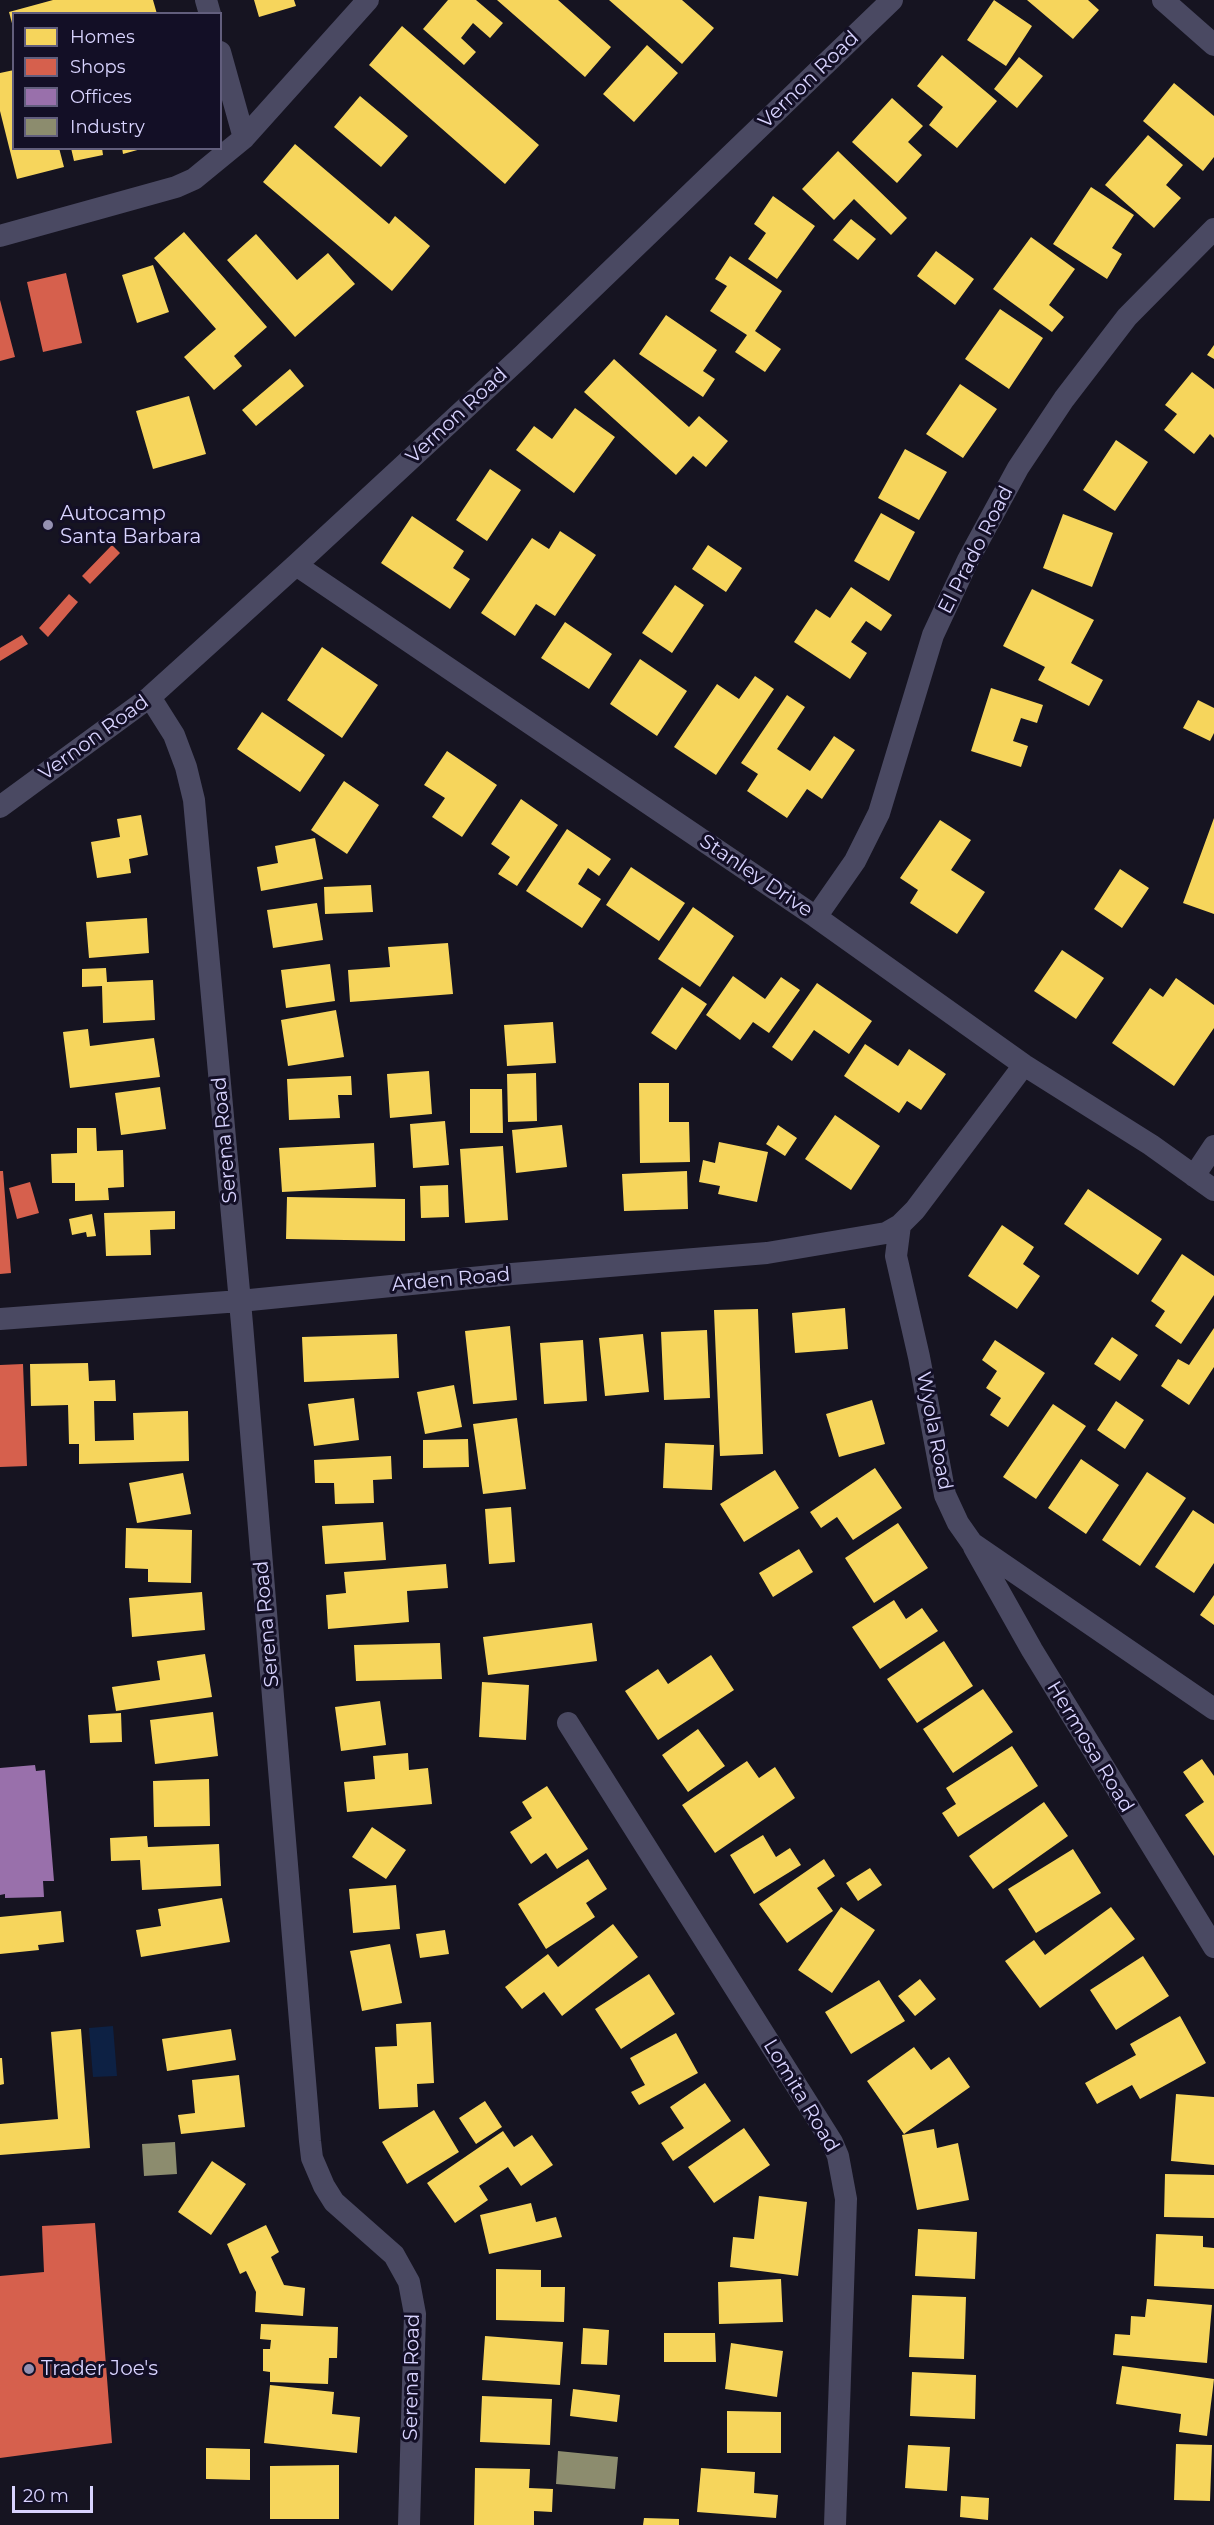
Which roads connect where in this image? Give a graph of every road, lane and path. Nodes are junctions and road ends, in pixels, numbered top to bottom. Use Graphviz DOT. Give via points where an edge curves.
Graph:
graph roads {
  1 [pos="368,0"];
  2 [pos="892,0"];
  3 [pos="1163,0"];
  4 [pos="1214,45"];
  5 [pos="222,59"];
  6 [pos="244,138"];
  7 [pos="1214,229"];
  8 [pos="0,236"];
  9 [pos="296,565"];
  10 [pos="150,697"];
  11 [pos="0,807"];
  12 [pos="816,917"];
  13 [pos="1024,1065"];
  14 [pos="1214,1146"];
  15 [pos="1194,1176"];
  16 [pos="1214,1190"];
  17 [pos="900,1225"];
  18 [pos="240,1301"];
  19 [pos="0,1319"];
  20 [pos="972,1543"];
  21 [pos="1214,1709"];
  22 [pos="568,1723"];
  23 [pos="1214,1947"];
  24 [pos="409,2525"];
  25 [pos="835,2525"];
  1 -- 6 [label="street"];
  2 -- 9 [label="street, Vernon Road" via="524,355"];
  3 -- 4 [label="street"];
  5 -- 6 [label="street"];
  6 -- 8 [label="street" via="209,168 176,187"];
  7 -- 12 [label="street, El Prado Road" via="1127,317 1064,399 1018,468 933,635 879,813 855,861"];
  9 -- 10 [label="street, Vernon Road"];
  9 -- 12 [label="street, Stanley Drive"];
  10 -- 11 [label="street, Vernon Road"];
  10 -- 18 [label="street, Serena Road" via="174,735 194,800"];
  12 -- 13 [label="street, Stanley Drive"];
  13 -- 15 [label="street, Stanley Drive"];
  13 -- 17 [label="street"];
  14 -- 15 [label="street"];
  15 -- 16 [label="street, Stanley Drive"];
  17 -- 18 [label="street, Arden Road" via="885,1233 767,1253"];
  17 -- 20 [label="street, Wyola Road" via="896,1256 945,1495"];
  18 -- 19 [label="street, Arden Road"];
  18 -- 24 [label="street, Serena Road" via="312,2158 334,2202 389,2249 409,2282 415,2314"];
  20 -- 21 [label="street, Wyola Road"];
  20 -- 23 [label="street, Hermosa Road" via="1032,1650"];
  22 -- 25 [label="street, Lomita Road" via="838,2156 846,2199"];
}
